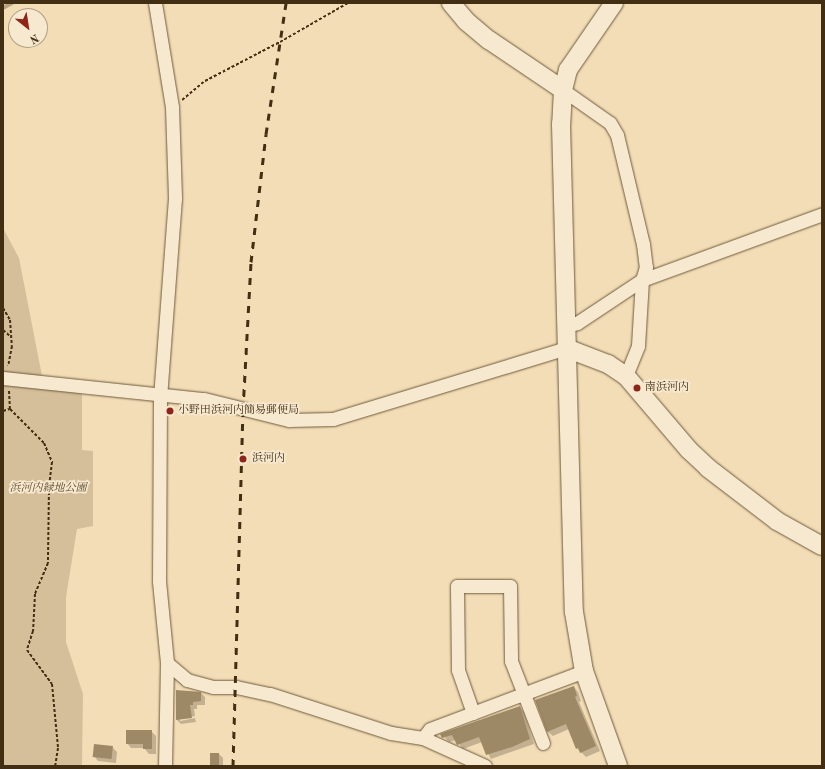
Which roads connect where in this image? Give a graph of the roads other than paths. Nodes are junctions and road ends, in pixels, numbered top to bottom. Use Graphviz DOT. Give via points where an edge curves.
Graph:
graph roads {
  1 [pos="155,3"];
  2 [pos="451,3"];
  3 [pos="614,3"];
  4 [pos="563,90"];
  5 [pos="822,214"];
  6 [pos="642,280"];
  7 [pos="566,326"];
  8 [pos="566,348"];
  9 [pos="626,376"];
  10 [pos="5,378"];
  11 [pos="160,396"];
  12 [pos="822,546"];
  13 [pos="167,663"];
  14 [pos="584,671"];
  15 [pos="524,694"];
  16 [pos="474,713"];
  17 [pos="423,738"];
  18 [pos="543,743"];
  19 [pos="164,766"];
  20 [pos="485,766"];
  21 [pos="618,766"];
  1 -- 11 [label="street" via="172,108 175,198"];
  2 -- 4 [label="street" via="466,21 489,40"];
  3 -- 4 [label="street" via="579,51 568,70"];
  4 -- 6 [label="street" via="610,123 617,135 643,244 646,267"];
  4 -- 7 [label="street" via="561,124"];
  5 -- 6 [label="street"];
  6 -- 7 [label="street" via="577,323"];
  6 -- 9 [label="street" via="638,346"];
  7 -- 8 [label="street"];
  8 -- 9 [label="street" via="608,364"];
  8 -- 11 [label="street" via="334,420 289,420 204,399"];
  8 -- 14 [label="street" via="571,579"];
  9 -- 12 [label="street" via="688,450 708,468 777,522"];
  10 -- 11 [label="street"];
  11 -- 13 [label="street" via="159,581"];
  13 -- 17 [label="street" via="187,680 213,687 236,687 270,694 391,733"];
  13 -- 19 [label="street"];
  14 -- 15 [label="street"];
  14 -- 21 [label="street"];
  15 -- 16 [label="street"];
  15 -- 16 [label="street" via="511,661 510,586 457,586 458,670"];
  15 -- 18 [label="street"];
  16 -- 17 [label="street" via="430,729"];
  17 -- 20 [label="street"];
}
